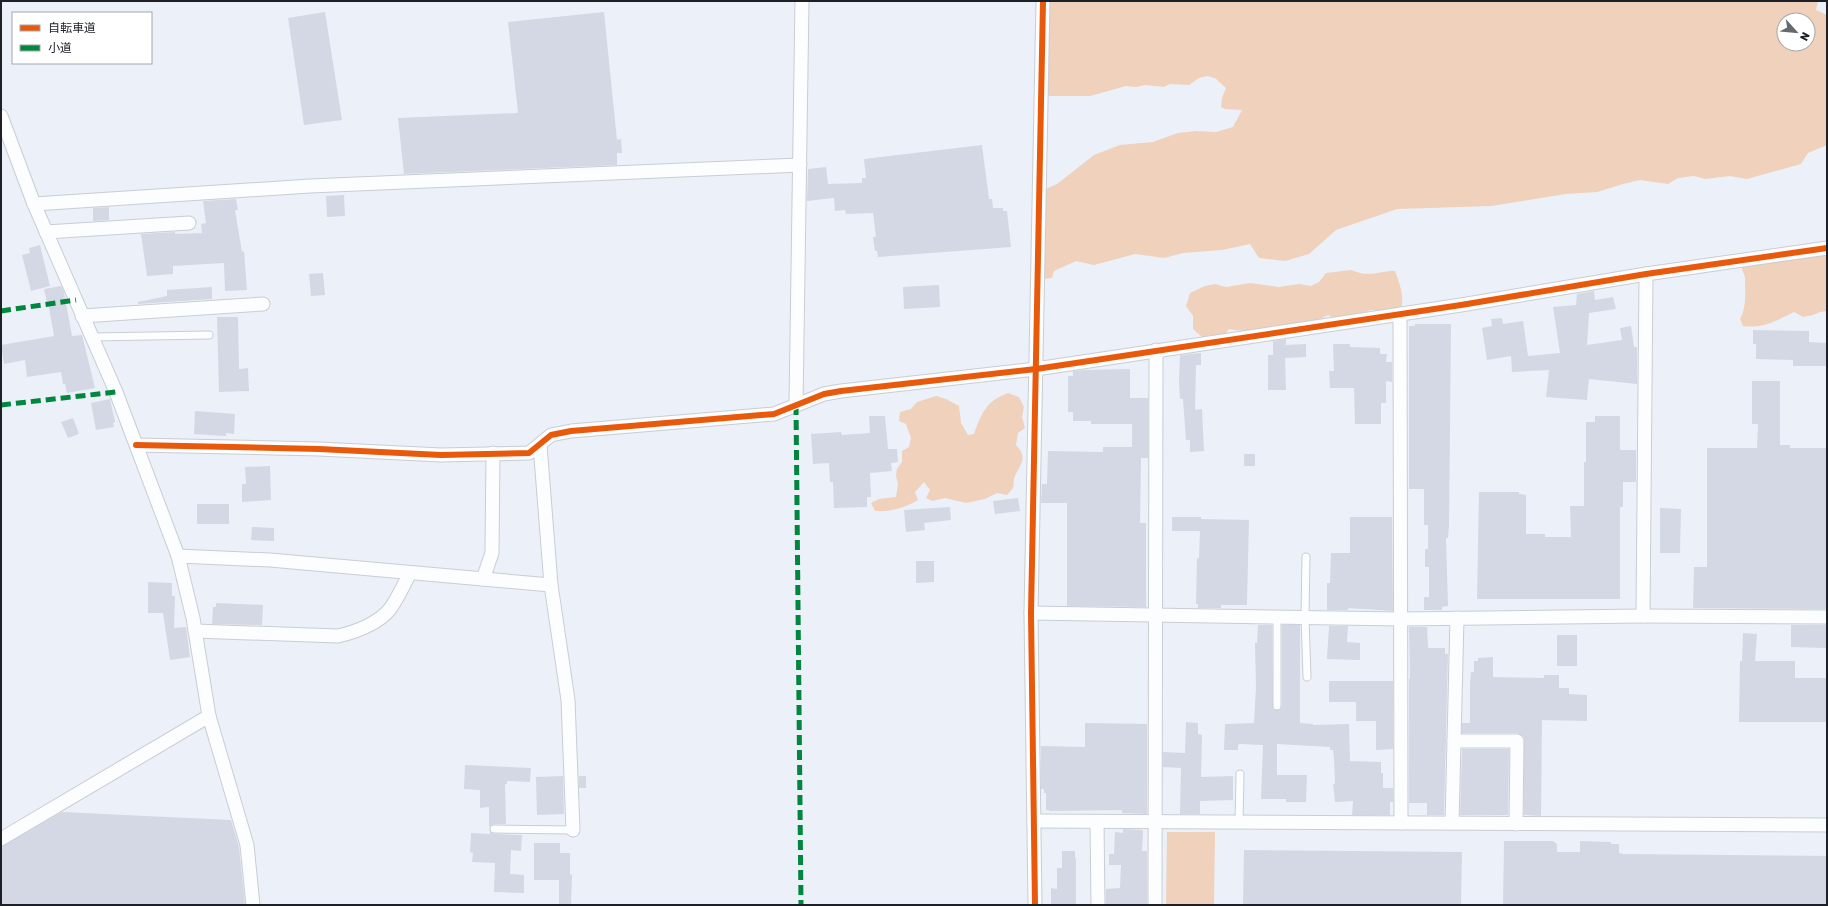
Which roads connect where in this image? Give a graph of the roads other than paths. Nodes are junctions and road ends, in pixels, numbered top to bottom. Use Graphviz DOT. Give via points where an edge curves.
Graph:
graph roads {
  1 [pos="802,1"];
  2 [pos="1043,1"];
  3 [pos="1,116"];
  4 [pos="800,165"];
  5 [pos="34,204"];
  6 [pos="189,223"];
  7 [pos="46,232"];
  8 [pos="1827,248"];
  9 [pos="1646,274"];
  10 [pos="263,304"];
  11 [pos="1400,314"];
  12 [pos="82,316"];
  13 [pos="209,335"];
  14 [pos="92,337"];
  15 [pos="1156,350"];
  16 [pos="1036,369"];
  17 [pos="796,405"];
  18 [pos="136,445"];
  19 [pos="540,445"];
  20 [pos="493,453"];
  21 [pos="178,556"];
  22 [pos="1306,557"];
  23 [pos="410,573"];
  24 [pos="482,579"];
  25 [pos="551,585"];
  26 [pos="1031,613"];
  27 [pos="1155,615"];
  28 [pos="1643,616"];
  29 [pos="1276,617"];
  30 [pos="1305,617"];
  31 [pos="1827,617"];
  32 [pos="1400,618"];
  33 [pos="1457,618"];
  34 [pos="195,631"];
  35 [pos="1307,677"];
  36 [pos="1277,706"];
  37 [pos="209,716"];
  38 [pos="1454,741"];
  39 [pos="1240,774"];
  40 [pos="1034,822"];
  41 [pos="1097,822"];
  42 [pos="1156,822"];
  43 [pos="1240,822"];
  44 [pos="1401,823"];
  45 [pos="1452,823"];
  46 [pos="1516,824"];
  47 [pos="1827,825"];
  48 [pos="494,829"];
  49 [pos="573,830"];
  50 [pos="1,839"];
  51 [pos="253,905"];
  52 [pos="1035,905"];
  53 [pos="1098,905"];
  54 [pos="1155,905"];
  1 -- 4 [label="street"];
  2 -- 16 [label="street"];
  3 -- 5 [label="street"];
  4 -- 5 [label="street" via="310,186"];
  4 -- 17 [label="street"];
  5 -- 7 [label="street"];
  6 -- 7 [label="street"];
  7 -- 12 [label="street"];
  8 -- 9 [label="street"];
  9 -- 11 [label="street"];
  9 -- 28 [label="street"];
  10 -- 12 [label="street"];
  11 -- 15 [label="street"];
  11 -- 32 [label="street"];
  12 -- 14 [label="street"];
  13 -- 14 [label="lane"];
  14 -- 18 [label="street"];
  15 -- 16 [label="street"];
  15 -- 27 [label="street"];
  16 -- 17 [label="street" via="841,391 824,394"];
  16 -- 26 [label="street"];
  17 -- 19 [label="street" via="774,414 571,431 551,435"];
  18 -- 20 [label="street" via="441,455"];
  18 -- 21 [label="street"];
  19 -- 20 [label="street" via="529,453"];
  19 -- 25 [label="street"];
  20 -- 24 [label="street" via="492,553"];
  21 -- 23 [label="street" via="270,560"];
  21 -- 34 [label="street"];
  22 -- 30 [label="lane"];
  23 -- 24 [label="street"];
  23 -- 34 [label="street" via="390,609 379,619 351,633 338,636"];
  24 -- 25 [label="street"];
  25 -- 49 [label="street" via="568,700"];
  26 -- 27 [label="street"];
  26 -- 40 [label="street"];
  27 -- 29 [label="street"];
  27 -- 42 [label="street"];
  28 -- 31 [label="street"];
  28 -- 33 [label="street"];
  29 -- 30 [label="street"];
  29 -- 36 [label="lane"];
  30 -- 32 [label="street"];
  30 -- 35 [label="lane"];
  32 -- 33 [label="street"];
  32 -- 44 [label="street"];
  33 -- 38 [label="street"];
  34 -- 37 [label="street"];
  37 -- 50 [label="street"];
  37 -- 51 [label="street" via="247,845"];
  38 -- 45 [label="street"];
  38 -- 46 [label="street" via="1517,741"];
  39 -- 43 [label="lane"];
  40 -- 41 [label="street"];
  40 -- 52 [label="street"];
  41 -- 42 [label="street"];
  41 -- 53 [label="street"];
  42 -- 43 [label="street"];
  42 -- 54 [label="street"];
  43 -- 44 [label="street"];
  44 -- 45 [label="street"];
  45 -- 46 [label="street"];
  46 -- 47 [label="street"];
  48 -- 49 [label="lane"];
}
